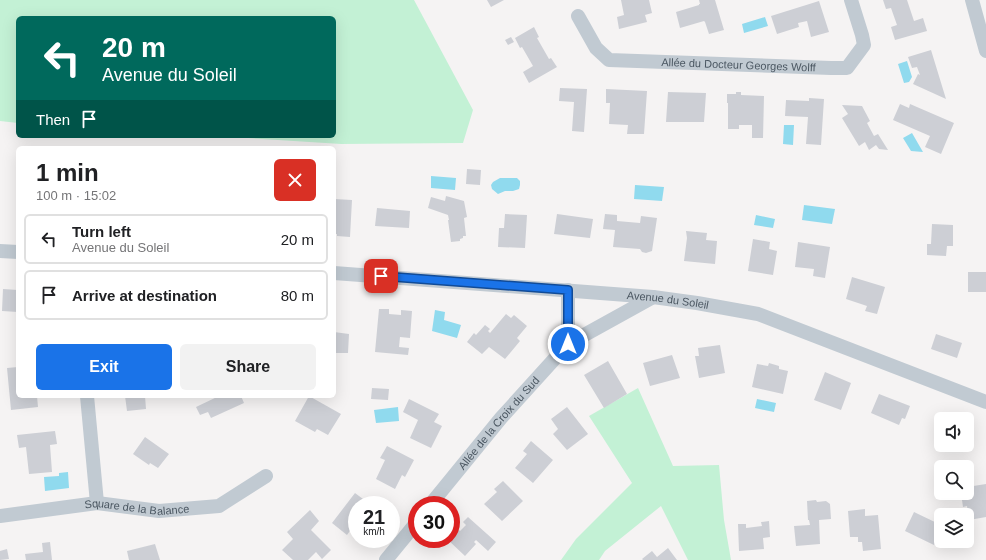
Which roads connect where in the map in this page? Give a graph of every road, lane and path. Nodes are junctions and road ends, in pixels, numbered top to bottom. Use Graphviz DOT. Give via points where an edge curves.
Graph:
graph roads {
  1 [pos="851,0"];
  2 [pos="972,0"];
  3 [pos="578,16"];
  4 [pos="986,50"];
  5 [pos="0,251"];
  6 [pos="16,252"];
  7 [pos="336,273"];
  8 [pos="568,290"];
  9 [pos="653,297"];
  10 [pos="568,344"];
  11 [pos="87,398"];
  12 [pos="986,402"];
  13 [pos="266,476"];
  14 [pos="437,496"];
  15 [pos="97,503"];
  16 [pos="0,516"];
  17 [pos="408,533"];
  18 [pos="386,560"];
  1 -- 3 [label="street, Allée du Docteur Georges Wolff" via="864,45 847,68 609,60 596,48"];
  2 -- 4 [label="street"];
  5 -- 6 [label="street"];
  7 -- 8 [label="street, Avenue du Soleil"];
  8 -- 9 [label="street, Avenue du Soleil"];
  8 -- 10 [label="street"];
  9 -- 10 [label="street, Allée de la Croix du Sud"];
  9 -- 12 [label="street, Avenue du Soleil" via="758,314"];
  10 -- 14 [label="street, Allée de la Croix du Sud" via="501,418"];
  11 -- 15 [label="street"];
  13 -- 15 [label="street, Square de la Balance" via="219,506 159,511"];
  15 -- 16 [label="street, Square de la Balance"];
  17 -- 18 [label="street"];
}
